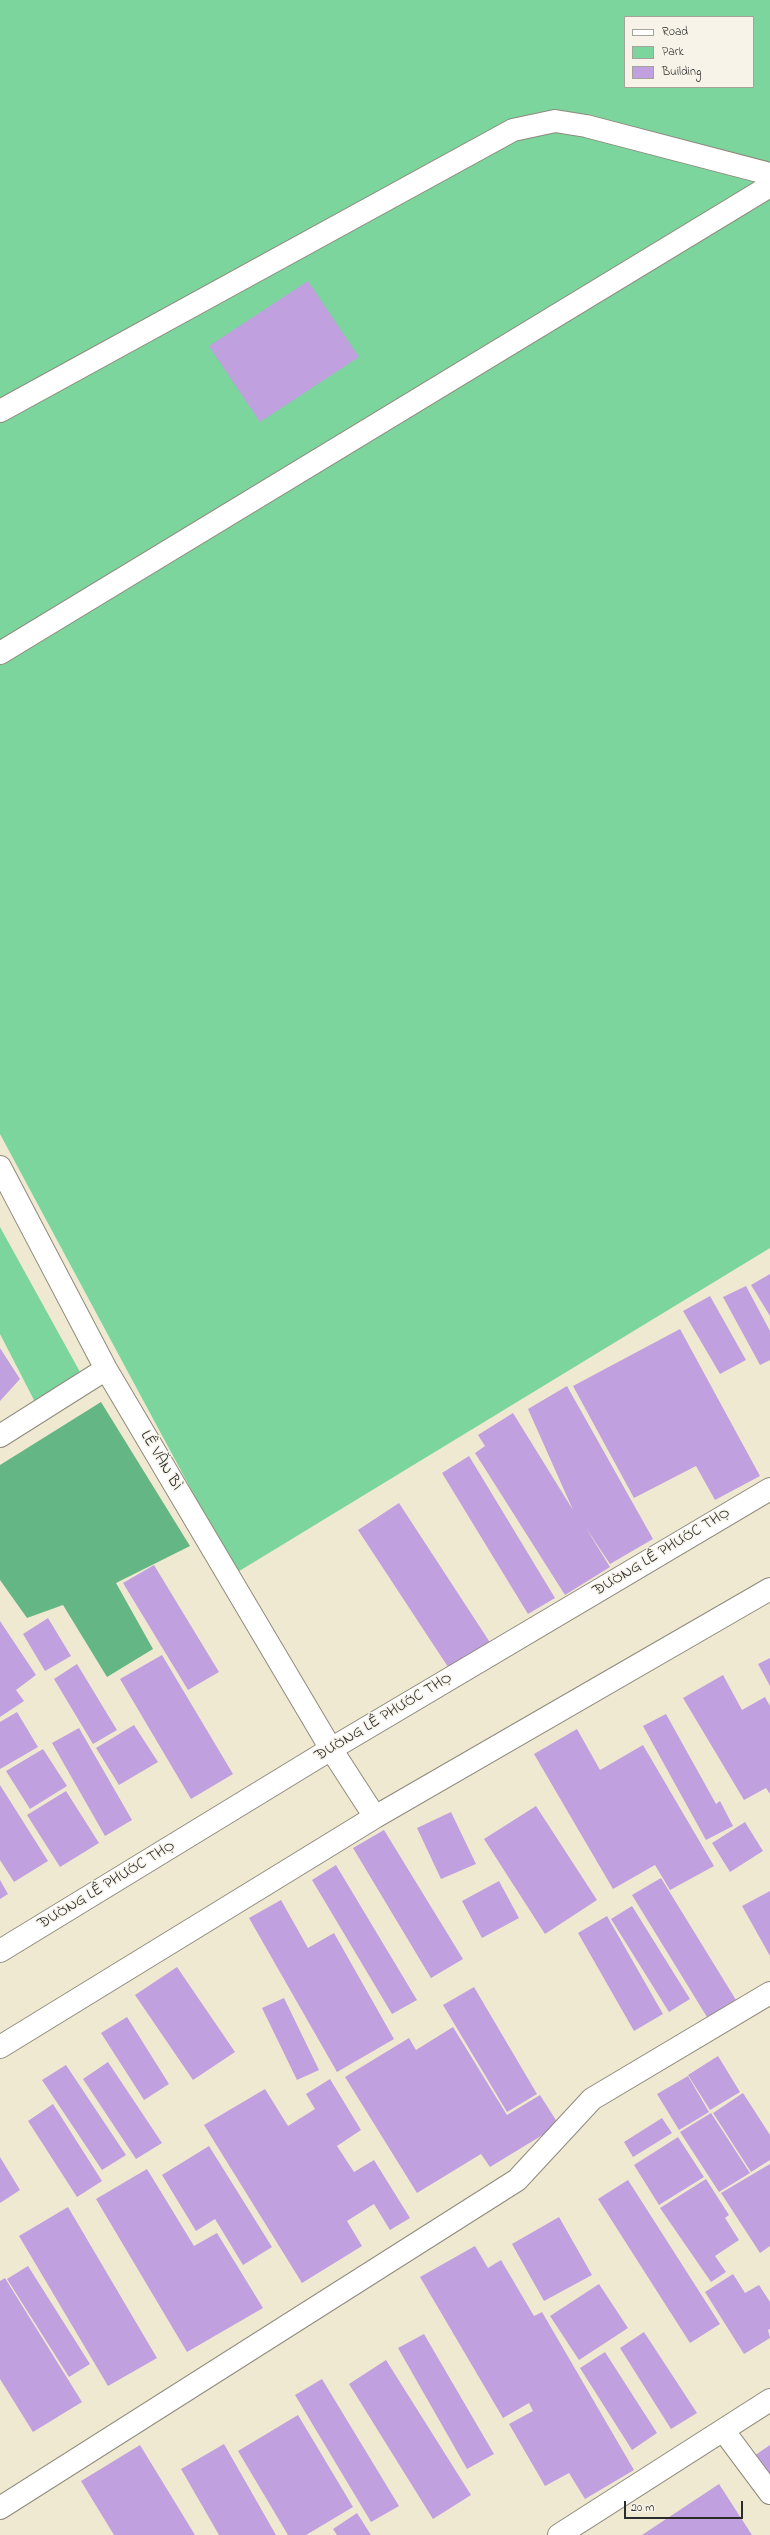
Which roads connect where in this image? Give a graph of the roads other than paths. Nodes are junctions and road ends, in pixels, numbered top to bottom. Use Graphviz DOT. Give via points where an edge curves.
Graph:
graph roads {
  1 [pos="770,174"];
  2 [pos="770,186"];
  3 [pos="0,411"];
  4 [pos="0,653"];
  5 [pos="0,1167"];
  6 [pos="106,1369"];
  7 [pos="0,1436"];
  8 [pos="770,1489"];
  9 [pos="770,1589"];
  10 [pos="331,1749"];
  11 [pos="375,1817"];
  12 [pos="0,1951"];
  13 [pos="770,1993"];
  14 [pos="0,2047"];
  15 [pos="770,2400"];
  16 [pos="723,2430"];
  17 [pos="770,2493"];
  18 [pos="0,2508"];
  19 [pos="559,2535"];
  1 -- 3 [label="street" via="586,126 555,121 513,130"];
  2 -- 4 [label="street"];
  5 -- 6 [label="street, LÊ VĂN BÌ"];
  6 -- 7 [label="street"];
  6 -- 10 [label="street, LÊ VĂN BÌ"];
  8 -- 10 [label="street, ĐƯỜNG LÊ PHƯỚC THỌ"];
  9 -- 11 [label="street"];
  10 -- 11 [label="street, LÊ VĂN BÌ"];
  10 -- 12 [label="street, ĐƯỜNG LÊ PHƯỚC THỌ"];
  11 -- 14 [label="street"];
  13 -- 18 [label="street" via="592,2099 517,2180"];
  15 -- 16 [label="street"];
  16 -- 17 [label="street"];
  16 -- 19 [label="street"];
}
